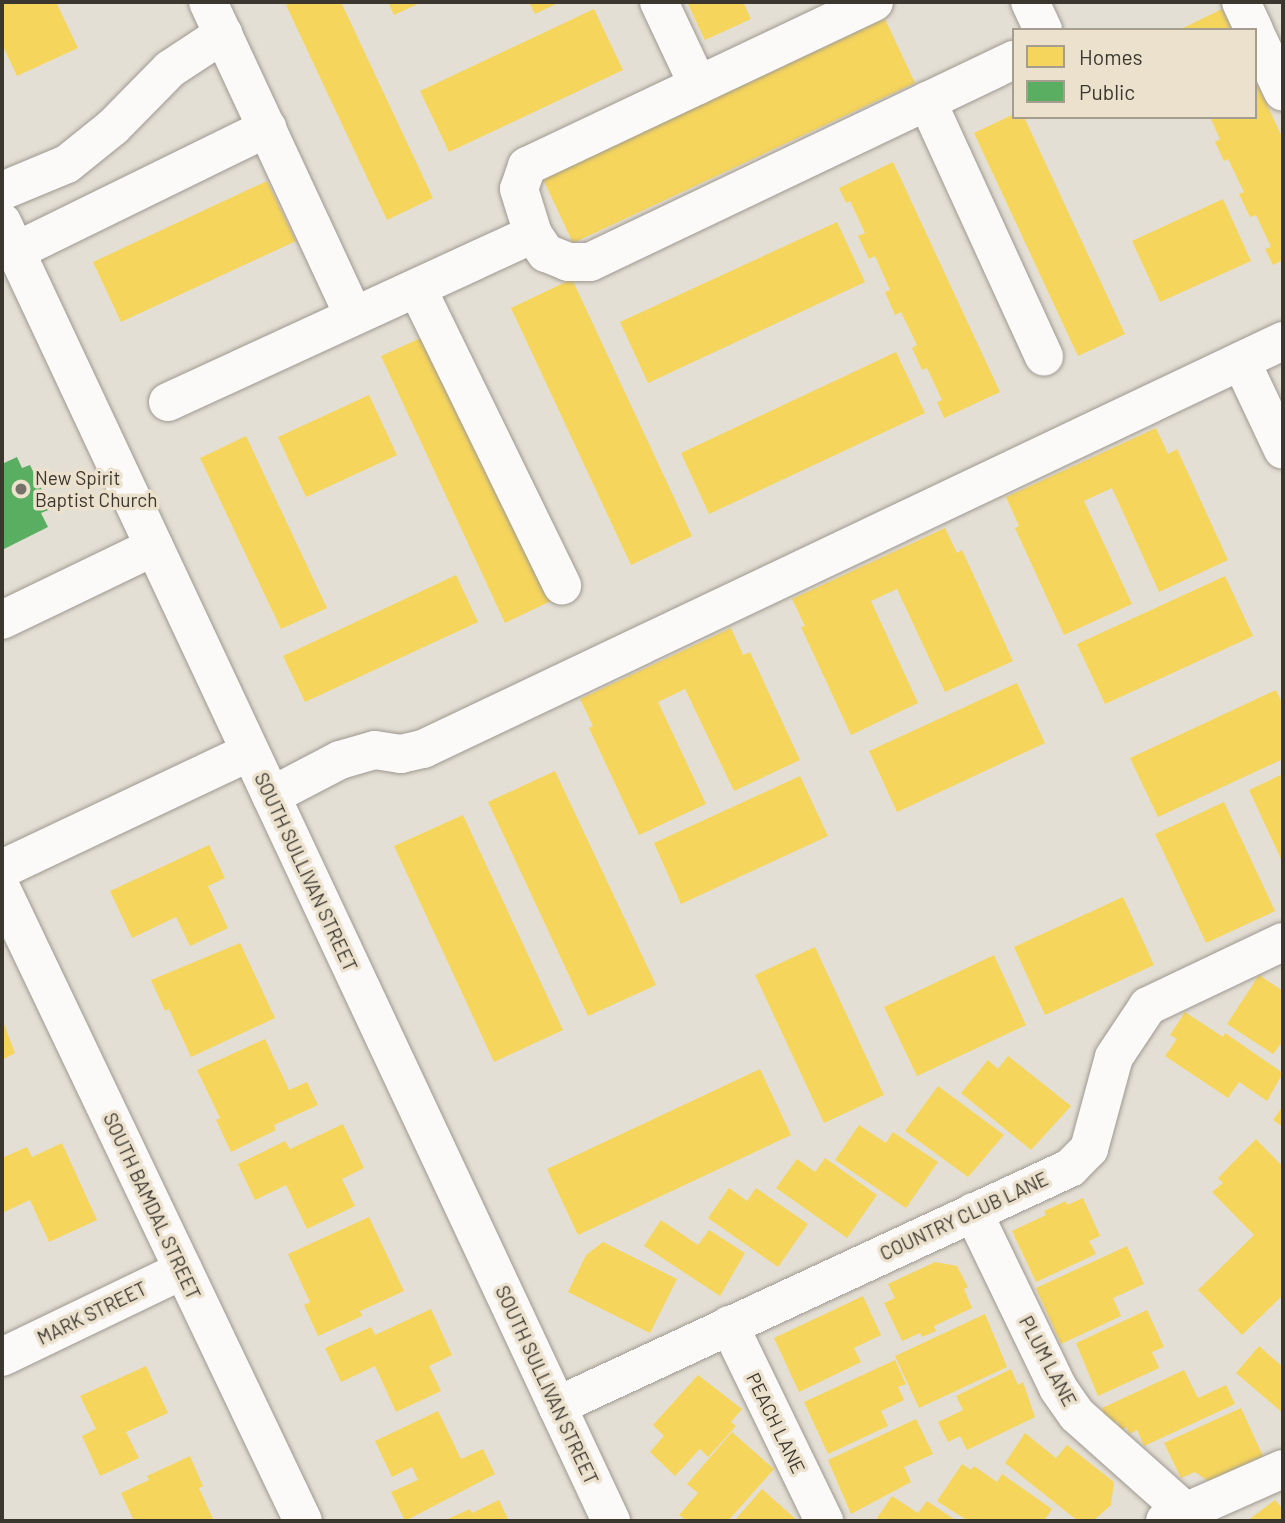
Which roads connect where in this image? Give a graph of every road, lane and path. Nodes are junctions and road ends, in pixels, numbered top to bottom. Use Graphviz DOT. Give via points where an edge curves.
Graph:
graph roads {
  1 [pos="659,2"];
  2 [pos="874,2"];
  3 [pos="1030,2"];
  4 [pos="1241,2"];
  5 [pos="215,18"];
  6 [pos="1042,28"];
  7 [pos="1254,28"];
  8 [pos="1257,35"];
  9 [pos="1012,61"];
  10 [pos="698,85"];
  11 [pos="1283,92"];
  12 [pos="927,101"];
  13 [pos="267,128"];
  14 [pos="2,191"];
  15 [pos="533,234"];
  16 [pos="9,236"];
  17 [pos="416,288"];
  18 [pos="354,316"];
  19 [pos="1283,341"];
  20 [pos="1044,356"];
  21 [pos="1241,361"];
  22 [pos="168,402"];
  23 [pos="1283,450"];
  24 [pos="154,547"];
  25 [pos="562,585"];
  26 [pos="2,620"];
  27 [pos="250,752"];
  28 [pos="271,796"];
  29 [pos="2,869"];
  30 [pos="2,890"];
  31 [pos="1283,942"];
  32 [pos="973,1212"];
  33 [pos="183,1270"];
  34 [pos="729,1325"];
  35 [pos="2,1357"];
  36 [pos="557,1406"];
  37 [pos="1283,1469"];
  38 [pos="1176,1517"];
  39 [pos="303,1521"];
  40 [pos="611,1521"];
  41 [pos="824,1521"];
  1 -- 10 [label="street"];
  2 -- 10 [label="street"];
  3 -- 6 [label="street"];
  4 -- 7 [label="street"];
  5 -- 13 [label="street"];
  5 -- 14 [label="street" via="113,127 67,164"];
  8 -- 11 [label="street"];
  9 -- 12 [label="street"];
  10 -- 15 [label="street" via="527,166 519,189"];
  12 -- 15 [label="street" via="590,262 568,262 547,253"];
  12 -- 20 [label="street"];
  13 -- 16 [label="street"];
  13 -- 18 [label="street"];
  15 -- 17 [label="street"];
  16 -- 24 [label="street, SOUTH SULLIVAN STREET"];
  17 -- 18 [label="street"];
  17 -- 25 [label="street"];
  18 -- 22 [label="street"];
  19 -- 21 [label="street"];
  21 -- 23 [label="street"];
  21 -- 28 [label="street" via="423,749 401,754 375,750 340,760"];
  24 -- 26 [label="street"];
  24 -- 27 [label="street, SOUTH SULLIVAN STREET"];
  27 -- 28 [label="street, SOUTH SULLIVAN STREET"];
  27 -- 29 [label="street"];
  28 -- 36 [label="street, SOUTH SULLIVAN STREET"];
  30 -- 33 [label="street, SOUTH BAMDAL STREET"];
  31 -- 32 [label="street, COUNTRY CLUB LANE" via="1148,1006 1114,1057 1089,1150 1070,1168"];
  32 -- 34 [label="street, COUNTRY CLUB LANE"];
  32 -- 38 [label="street, PLUM LANE" via="1058,1388 1077,1415"];
  33 -- 35 [label="street, MARK STREET"];
  33 -- 39 [label="street, SOUTH BAMDAL STREET"];
  34 -- 36 [label="street, COUNTRY CLUB LANE"];
  34 -- 41 [label="street, PEACH LANE"];
  36 -- 40 [label="street, SOUTH SULLIVAN STREET"];
  37 -- 38 [label="street"];
}
